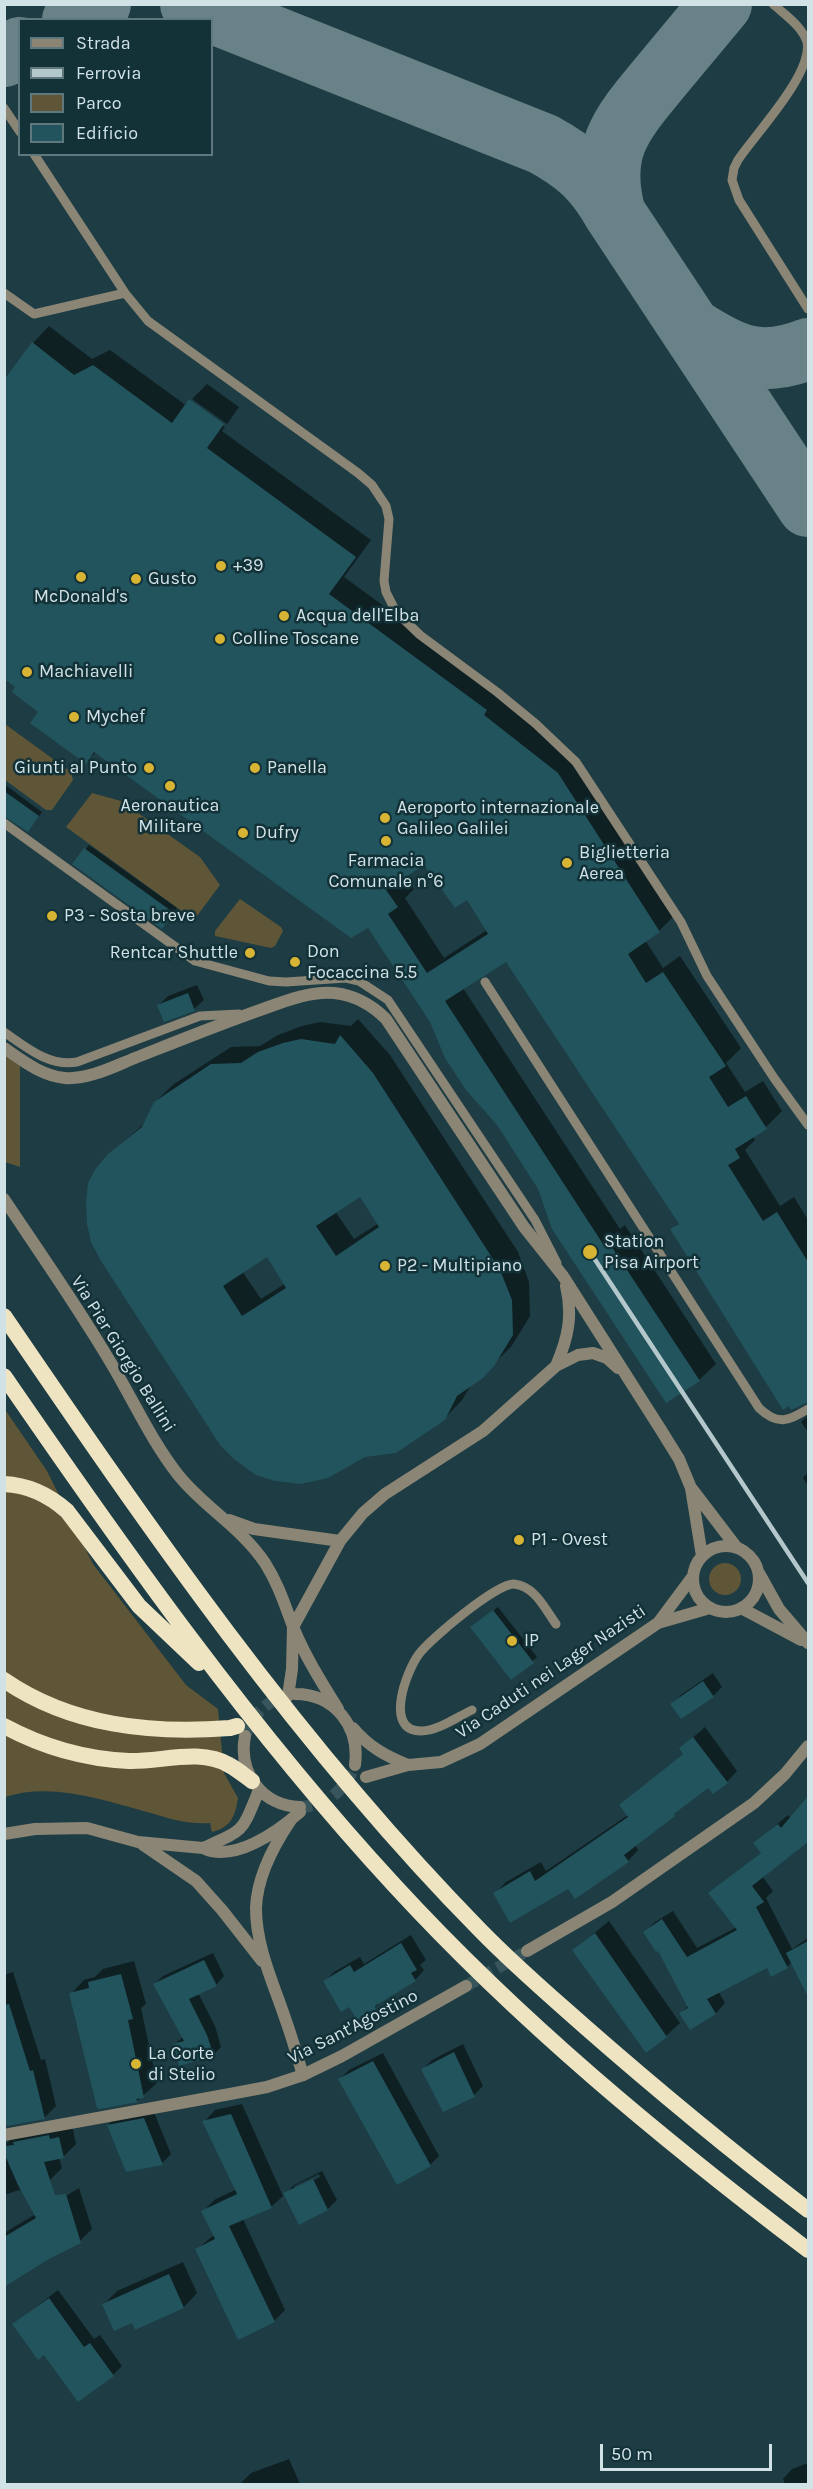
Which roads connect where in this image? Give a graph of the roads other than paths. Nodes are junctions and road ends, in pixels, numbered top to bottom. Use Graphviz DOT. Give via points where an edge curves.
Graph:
graph roads {
  1 [pos="773,4"];
  2 [pos="808,42"];
  3 [pos="4,108"];
  4 [pos="8,119"];
  5 [pos="35,156"];
  6 [pos="4,293"];
  7 [pos="125,294"];
  8 [pos="808,309"];
  9 [pos="4,823"];
  10 [pos="485,982"];
  11 [pos="248,1014"];
  12 [pos="4,1032"];
  13 [pos="4,1048"];
  14 [pos="808,1125"];
  15 [pos="4,1199"];
  16 [pos="563,1276"];
  17 [pos="4,1316"];
  18 [pos="556,1366"];
  19 [pos="4,1376"];
  20 [pos="630,1379"];
  21 [pos="808,1409"];
  22 [pos="4,1484"];
  23 [pos="691,1488"];
  24 [pos="224,1517"];
  25 [pos="340,1541"];
  26 [pos="737,1548"];
  27 [pos="702,1556"];
  28 [pos="759,1573"];
  29 [pos="693,1576"];
  30 [pos="710,1608"];
  31 [pos="741,1608"];
  32 [pos="658,1623"];
  33 [pos="556,1624"];
  34 [pos="293,1627"];
  35 [pos="808,1643"];
  36 [pos="4,1680"];
  37 [pos="244,1705"];
  38 [pos="338,1709"];
  39 [pos="472,1710"];
  40 [pos="349,1723"];
  41 [pos="4,1726"];
  42 [pos="241,1731"];
  43 [pos="808,1746"];
  44 [pos="354,1765"];
  45 [pos="408,1765"];
  46 [pos="366,1777"];
  47 [pos="255,1785"];
  48 [pos="297,1813"];
  49 [pos="4,1834"];
  50 [pos="138,1842"];
  51 [pos="203,1848"];
  52 [pos="527,1951"];
  53 [pos="264,1964"];
  54 [pos="466,1986"];
  55 [pos="303,2075"];
  56 [pos="4,2135"];
  57 [pos="808,2210"];
  58 [pos="808,2250"];
  1 -- 2 [label="lane"];
  2 -- 8 [label="lane" via="808,55 798,79 744,151 732,180 739,201"];
  3 -- 4 [label="lane"];
  5 -- 7 [label="lane"];
  6 -- 7 [label="lane" via="34,314"];
  7 -- 14 [label="lane" via="148,321 358,474 380,495 389,519 384,581 396,612 420,635 498,692 576,762 681,922 707,976"];
  9 -- 16 [label="lane, Via Pier Giorgio Ballini" via="195,961 269,981 346,978 376,990 396,1009 535,1220"];
  10 -- 21 [label="lane" via="759,1408 776,1420 786,1420"];
  11 -- 12 [label="lane" via="200,1016 66,1064 29,1050"];
  11 -- 13 [label="street" via="74,1078 39,1071"];
  11 -- 16 [label="street, Via Pier Giorgio Ballini" via="303,996 333,993 360,1000 386,1019 524,1227"];
  15 -- 24 [label="street, Via Pier Giorgio Ballini" via="110,1361 179,1477"];
  16 -- 18 [label="street, Via Pier Giorgio Ballini" via="570,1327"];
  16 -- 20 [label="street, Via Pier Giorgio Ballini"];
  17 -- 57 [label="highway" via="163,1546 358,1797 481,1931 534,1982 660,2092"];
  18 -- 20 [label="street, Via Pier Giorgio Ballini" via="578,1355 593,1353 607,1358"];
  18 -- 25 [label="street, Via Pier Giorgio Ballini" via="483,1431 373,1504"];
  19 -- 37 [label="highway" via="169,1609"];
  20 -- 23 [label="street"];
  22 -- 37 [label="highway" via="30,1488 67,1511 139,1606"];
  23 -- 26 [label="street"];
  23 -- 27 [label="street"];
  24 -- 25 [label="street, Via Pier Giorgio Ballini" via="254,1529"];
  24 -- 34 [label="street, Via Pier Giorgio Ballini" via="275,1579"];
  25 -- 34 [label="street, Via Pier Giorgio Ballini"];
  26 -- 27 [label="street" via="719,1546"];
  26 -- 28 [label="street" via="751,1557"];
  27 -- 29 [label="street, Via Caduti nei Lager Nazisti"];
  28 -- 31 [label="street" via="756,1594"];
  28 -- 35 [label="street" via="780,1609"];
  29 -- 30 [label="street" via="697,1594"];
  29 -- 32 [label="street, Via Caduti nei Lager Nazisti"];
  30 -- 31 [label="street" via="723,1612"];
  30 -- 32 [label="street"];
  31 -- 35 [label="street"];
  32 -- 45 [label="street, Via Caduti nei Lager Nazisti" via="470,1750 441,1762"];
  33 -- 39 [label="lane" via="537,1596 514,1584 505,1584 428,1645 409,1670 401,1696 400,1710 407,1725 424,1731"];
  34 -- 38 [label="street, Via Pier Giorgio Ballini" via="313,1670"];
  34 -- 38 [label="street, Via Pier Giorgio Ballini" via="291,1695 312,1695"];
  36 -- 42 [label="highway" via="76,1715 123,1726"];
  37 -- 58 [label="highway" via="330,1814 394,1886 512,2004 638,2116"];
  38 -- 40 [label="street, Via Pier Giorgio Ballini"];
  40 -- 44 [label="street" via="355,1740"];
  40 -- 45 [label="street, Via Caduti nei Lager Nazisti" via="367,1744"];
  41 -- 47 [label="highway" via="31,1740 85,1755 129,1761 206,1757 228,1764"];
  42 -- 47 [label="street" via="244,1764"];
  43 -- 52 [label="street" via="754,1803 612,1902"];
  45 -- 46 [label="street, Via Caduti nei Lager Nazisti"];
  47 -- 48 [label="street" via="274,1802"];
  47 -- 51 [label="street" via="242,1828"];
  48 -- 51 [label="street" via="267,1836 242,1847 222,1852"];
  48 -- 53 [label="street" via="277,1840 258,1891"];
  49 -- 50 [label="street" via="87,1828"];
  50 -- 51 [label="street"];
  50 -- 53 [label="street" via="196,1881"];
  53 -- 55 [label="street"];
  54 -- 55 [label="street, Via Sant'Agostino"];
  55 -- 56 [label="street, Via Sant'Agostino" via="267,2087"];
}
